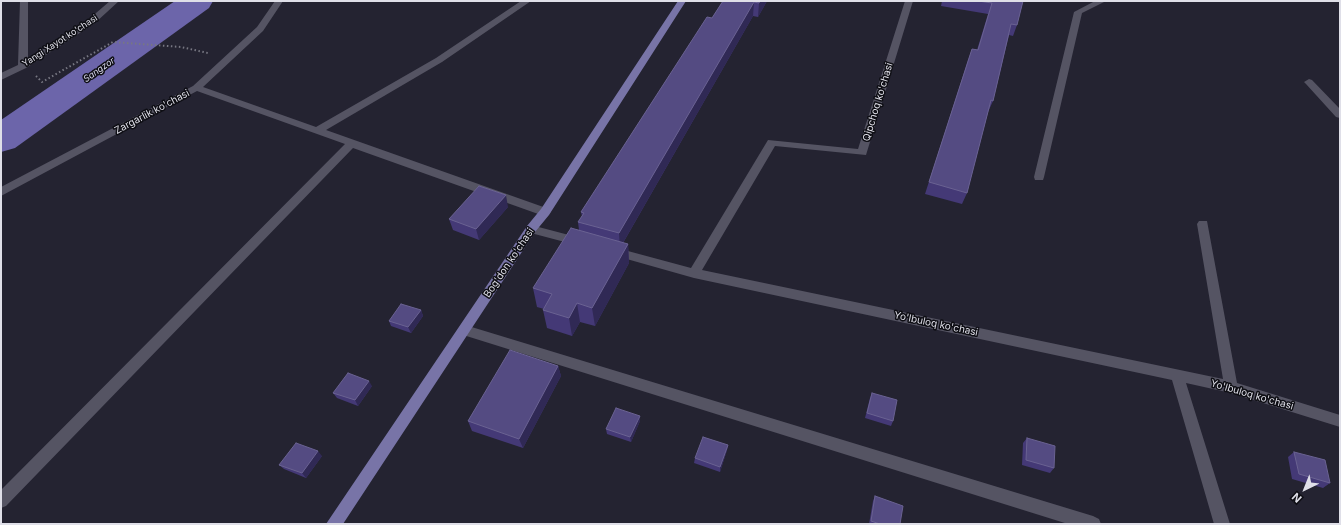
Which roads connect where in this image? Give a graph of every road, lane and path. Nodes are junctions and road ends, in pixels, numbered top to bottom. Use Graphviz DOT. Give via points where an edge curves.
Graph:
graph roads {
  1 [pos="24,1"];
  2 [pos="115,1"];
  3 [pos="279,1"];
  4 [pos="527,1"];
  5 [pos="682,1"];
  6 [pos="909,1"];
  7 [pos="1102,1"];
  8 [pos="229,58"];
  9 [pos="23,66"];
  10 [pos="1,77"];
  11 [pos="1309,82"];
  12 [pos="196,88"];
  13 [pos="1340,115"];
  14 [pos="317,131"];
  15 [pos="352,143"];
  16 [pos="1040,177"];
  17 [pos="1,192"];
  18 [pos="545,212"];
  19 [pos="1203,224"];
  20 [pos="531,229"];
  21 [pos="694,273"];
  22 [pos="465,330"];
  23 [pos="1177,375"];
  24 [pos="1231,387"];
  25 [pos="1340,421"];
  26 [pos="1,501"];
  27 [pos="334,524"];
  28 [pos="1093,524"];
  29 [pos="1222,524"];
  1 -- 9 [label="street"];
  2 -- 9 [label="street, Yangi Xayot ko'chasi" via="92,21"];
  3 -- 8 [label="street, Zargarlik ko'chasi" via="260,28"];
  4 -- 14 [label="street" via="439,60"];
  5 -- 18 [label="main road, Bog'don ko'chasi"];
  6 -- 21 [label="street, Qipchoq ko'chasi" via="862,153 772,142"];
  7 -- 16 [label="street" via="1078,12"];
  8 -- 9 [label="path" via="180,47 113,42 42,82"];
  8 -- 12 [label="street, Zargarlik ko'chasi"];
  9 -- 10 [label="street, Yangi Xayot ko'chasi"];
  11 -- 13 [label="street"];
  12 -- 14 [label="street"];
  12 -- 17 [label="street, Zargarlik ko'chasi"];
  14 -- 15 [label="street"];
  15 -- 18 [label="street"];
  15 -- 26 [label="street"];
  18 -- 20 [label="main road, Bog'don ko'chasi"];
  19 -- 24 [label="street"];
  20 -- 21 [label="street, Yo'lbuloq ko'chasi"];
  20 -- 22 [label="main road, Bog'don ko'chasi"];
  21 -- 23 [label="street, Yo'lbuloq ko'chasi"];
  22 -- 27 [label="main road, Bog'don ko'chasi"];
  22 -- 28 [label="street"];
  23 -- 24 [label="street, Yo'lbuloq ko'chasi"];
  23 -- 29 [label="street"];
  24 -- 25 [label="street, Yo'lbuloq ko'chasi"];
}
